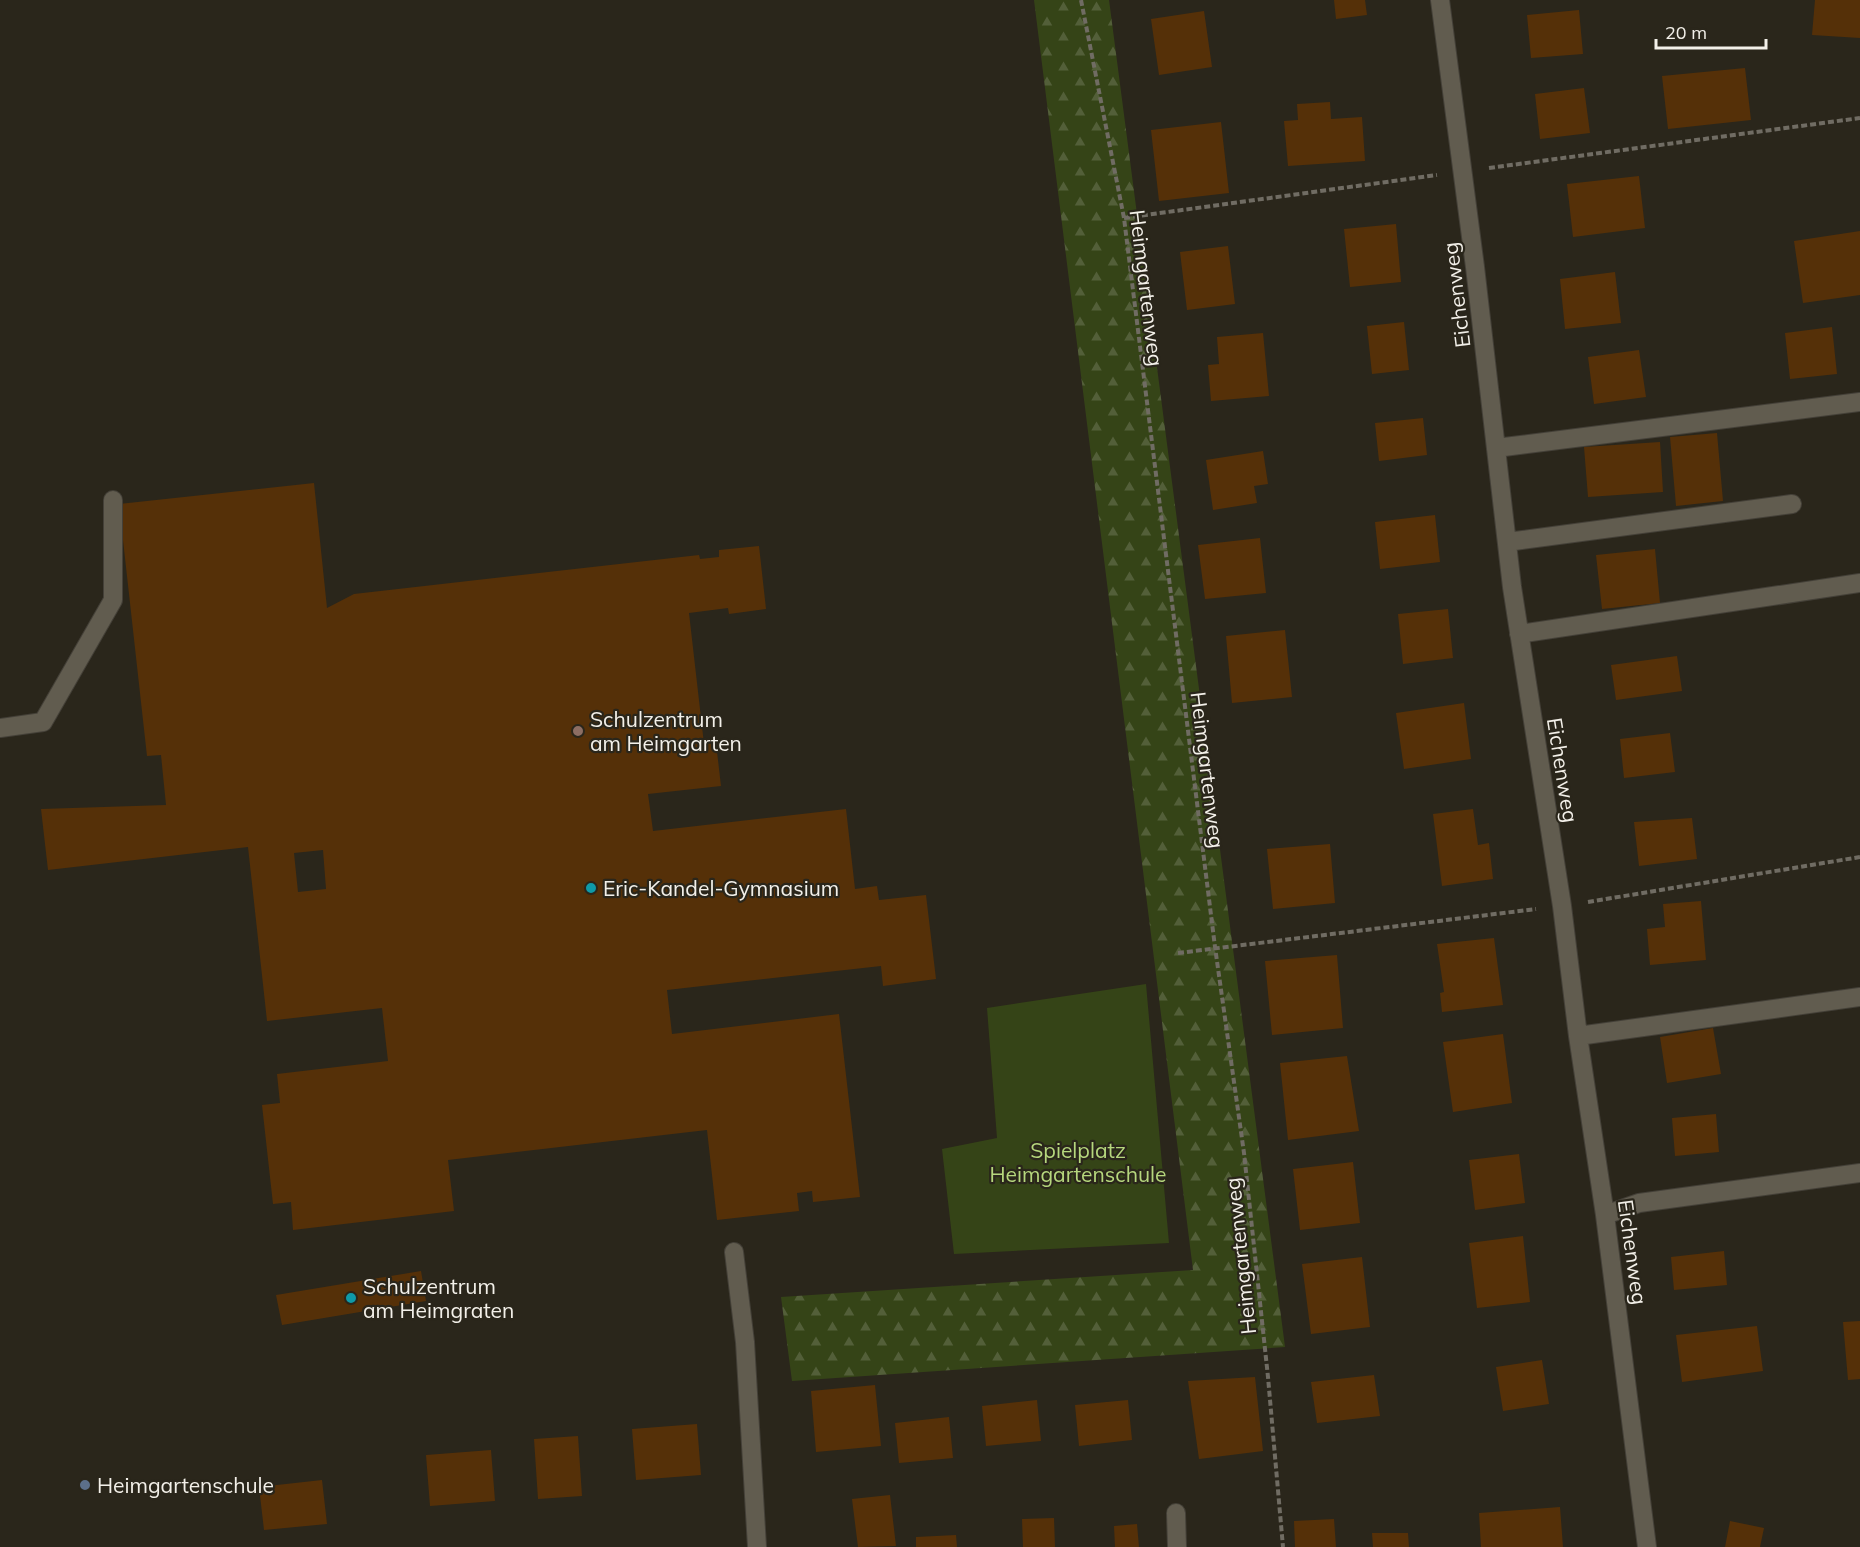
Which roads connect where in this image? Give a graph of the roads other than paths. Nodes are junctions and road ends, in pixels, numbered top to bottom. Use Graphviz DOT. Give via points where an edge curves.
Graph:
graph roads {
  1 [pos="1440,0"];
  2 [pos="1860,402"];
  3 [pos="1496,448"];
  4 [pos="113,500"];
  5 [pos="1792,504"];
  6 [pos="1507,542"];
  7 [pos="1860,583"];
  8 [pos="1519,634"];
  9 [pos="0,728"];
  10 [pos="1860,997"];
  11 [pos="1578,1036"];
  12 [pos="1860,1173"];
  13 [pos="1605,1215"];
  14 [pos="734,1252"];
  15 [pos="1176,1513"];
  16 [pos="758,1547"];
  17 [pos="1177,1547"];
  18 [pos="1647,1547"];
  1 -- 3 [label="street, Eichenweg"];
  2 -- 3 [label="street"];
  3 -- 6 [label="street, Eichenweg"];
  4 -- 9 [label="street" via="113,600 43,722"];
  5 -- 6 [label="street"];
  6 -- 8 [label="street, Eichenweg"];
  7 -- 8 [label="street"];
  8 -- 11 [label="street, Eichenweg" via="1562,906"];
  10 -- 11 [label="street"];
  11 -- 13 [label="street, Eichenweg"];
  12 -- 13 [label="street" via="1639,1203"];
  13 -- 18 [label="street, Eichenweg"];
  14 -- 16 [label="street" via="745,1342"];
  15 -- 17 [label="street"];
}
